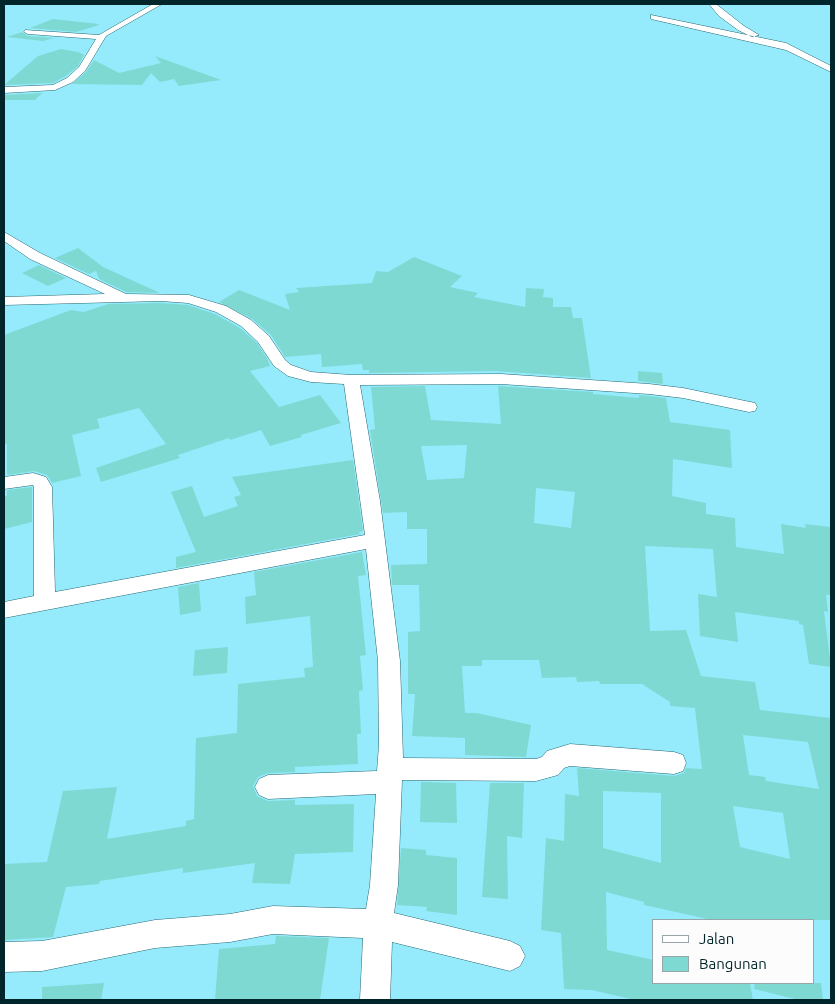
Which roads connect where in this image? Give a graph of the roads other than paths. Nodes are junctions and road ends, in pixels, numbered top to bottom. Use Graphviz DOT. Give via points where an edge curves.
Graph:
graph roads {
  1 [pos="158,4"];
  2 [pos="712,4"];
  3 [pos="654,17"];
  4 [pos="28,32"];
  5 [pos="99,37"];
  6 [pos="794,49"];
  7 [pos="831,69"];
  8 [pos="4,90"];
  9 [pos="4,236"];
  10 [pos="126,298"];
  11 [pos="4,300"];
  12 [pos="351,380"];
  13 [pos="749,407"];
  14 [pos="4,483"];
  15 [pos="376,540"];
  16 [pos="45,603"];
  17 [pos="4,610"];
  18 [pos="674,764"];
  19 [pos="389,775"];
  20 [pos="268,787"];
  21 [pos="378,924"];
  22 [pos="510,956"];
  23 [pos="4,957"];
  24 [pos="375,1000"];
  1 -- 5 [label="street"];
  2 -- 6 [label="street" via="746,31"];
  3 -- 6 [label="street"];
  4 -- 5 [label="street"];
  5 -- 8 [label="street" via="82,69 70,80 55,87"];
  6 -- 7 [label="street"];
  9 -- 10 [label="street" via="35,256"];
  10 -- 11 [label="street"];
  10 -- 12 [label="street" via="189,299 221,310 254,330 279,362 294,373"];
  12 -- 13 [label="street" via="500,379 649,388"];
  12 -- 15 [label="street"];
  14 -- 16 [label="street" via="33,479 40,480 43,487"];
  15 -- 16 [label="street"];
  15 -- 19 [label="street" via="389,661"];
  16 -- 17 [label="street"];
  18 -- 19 [label="street" via="570,755 556,758 549,767 536,770"];
  19 -- 20 [label="street"];
  19 -- 21 [label="street" via="384,885"];
  21 -- 22 [label="street"];
  21 -- 23 [label="street" via="273,920 230,928 155,934 42,956"];
  21 -- 24 [label="street"];
}
